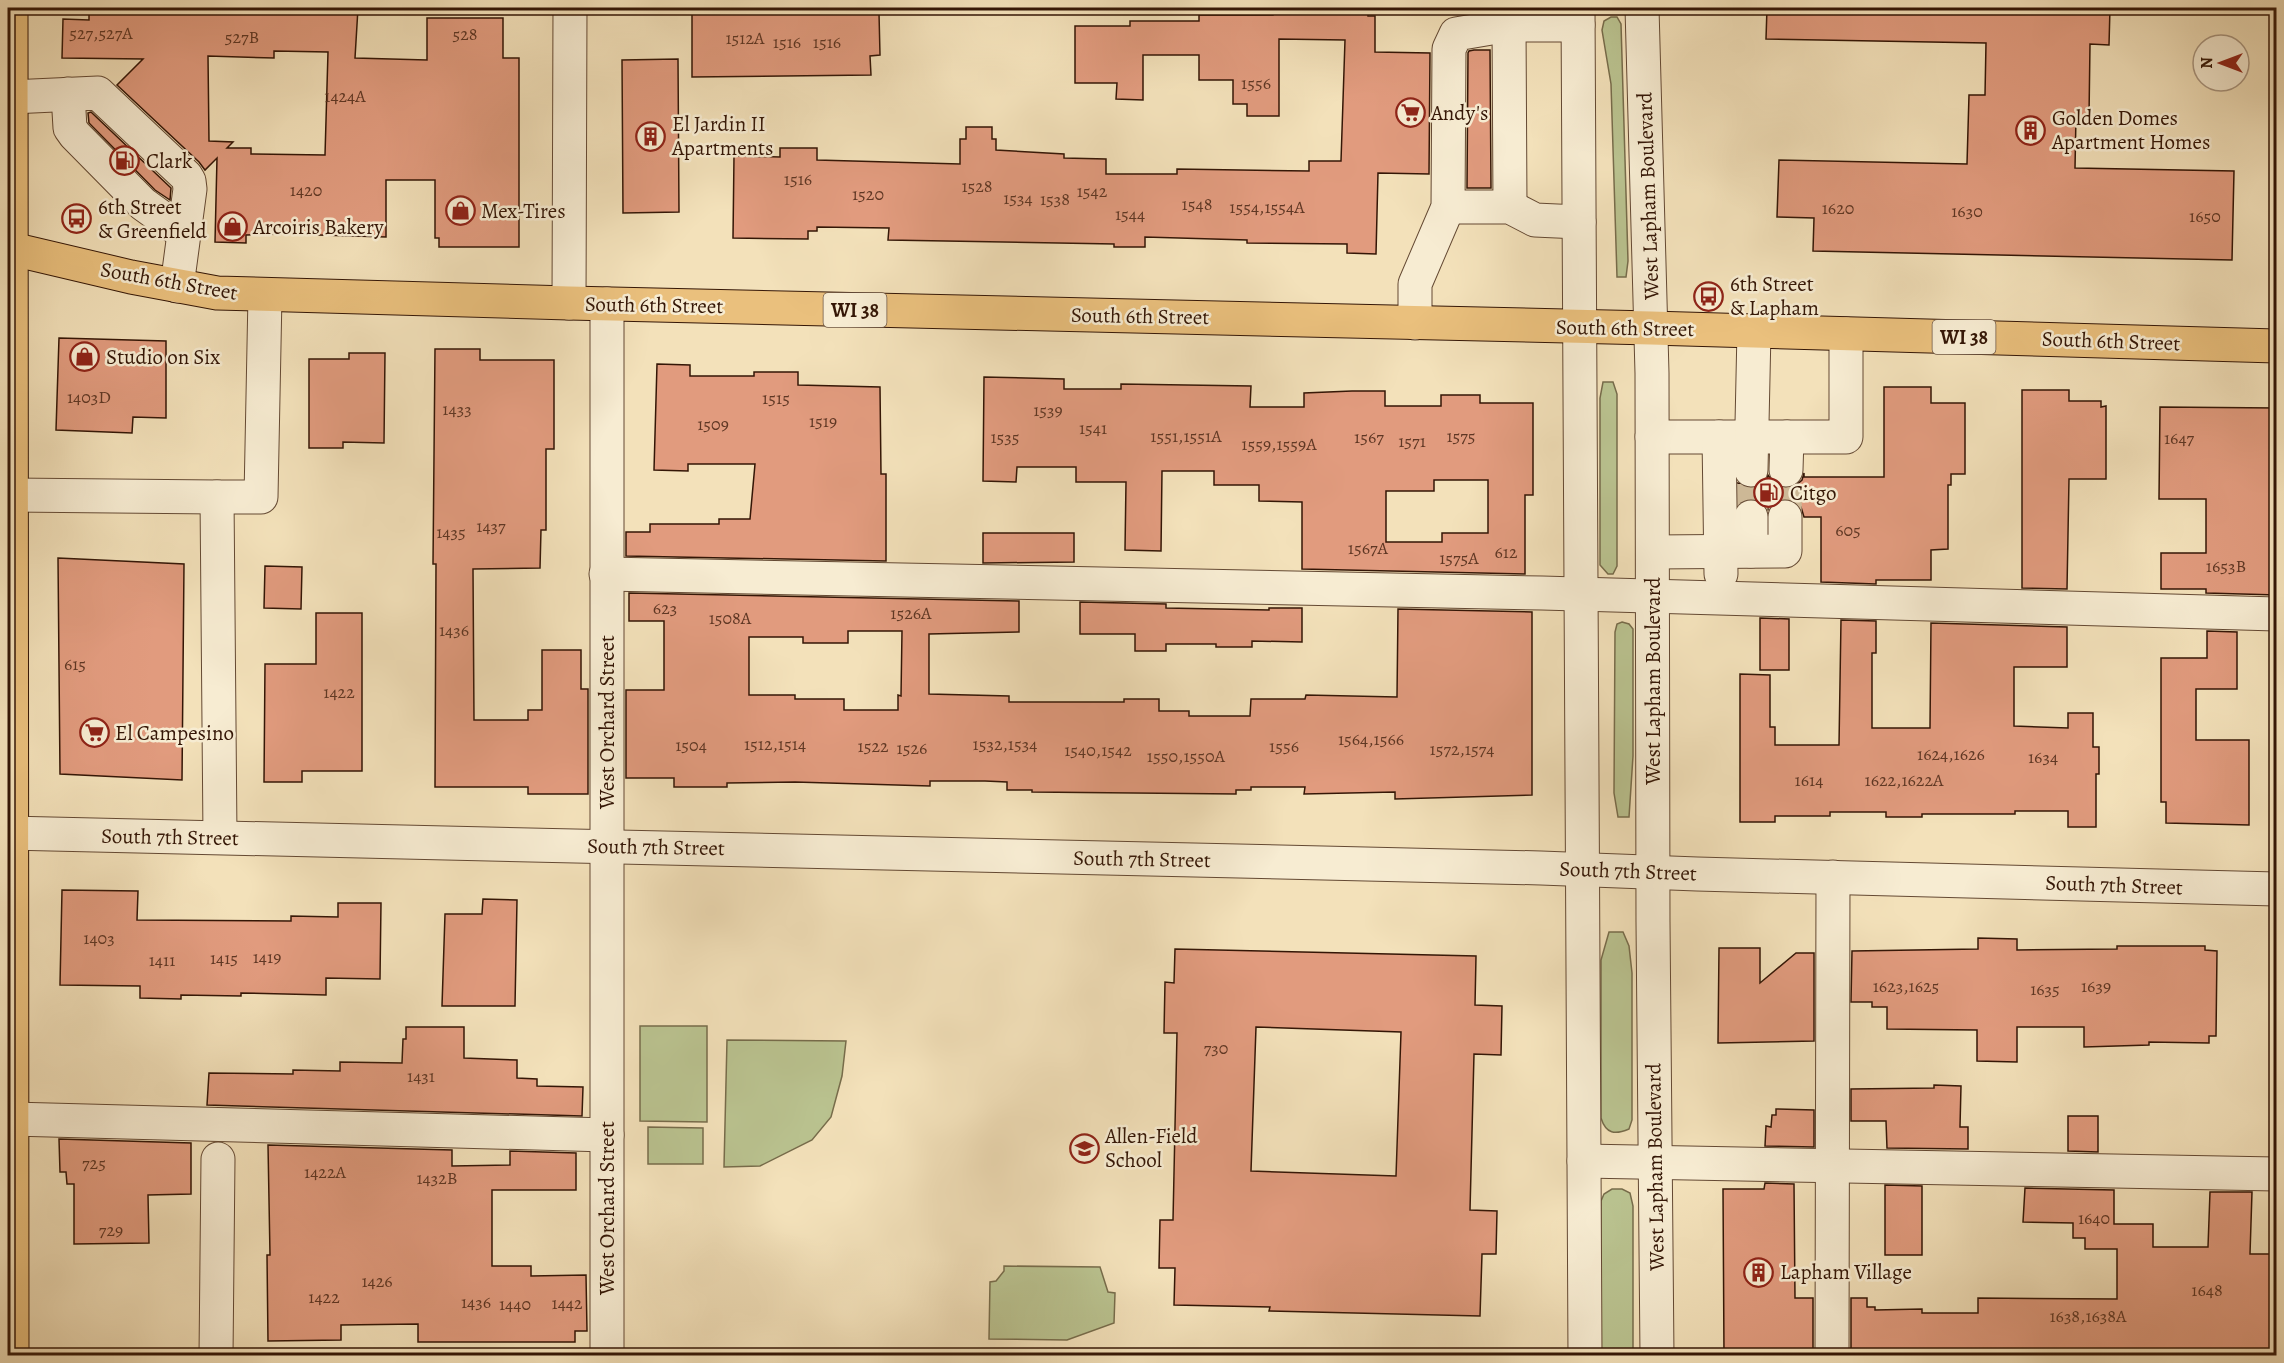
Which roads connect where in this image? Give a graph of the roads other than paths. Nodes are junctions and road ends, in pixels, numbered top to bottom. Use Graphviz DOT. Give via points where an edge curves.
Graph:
graph roads {
  1 [pos="11,8"];
  2 [pos="570,8"];
  3 [pos="1642,8"];
  4 [pos="1578,16"];
  5 [pos="1509,25"];
  6 [pos="68,94"];
  7 [pos="11,97"];
  8 [pos="1448,207"];
  9 [pos="1510,207"];
  10 [pos="1580,222"];
  11 [pos="183,232"];
  12 [pos="9,248"];
  13 [pos="177,286"];
  14 [pos="265,295"];
  15 [pos="569,303"];
  16 [pos="607,304"];
  17 [pos="1415,323"];
  18 [pos="1580,326"];
  19 [pos="1651,328"];
  20 [pos="1754,331"];
  21 [pos="1846,334"];
  22 [pos="2277,346"];
  23 [pos="1652,437"];
  24 [pos="1719,437"];
  25 [pos="1752,437"];
  26 [pos="1787,437"];
  27 [pos="1751,470"];
  28 [pos="1786,470"];
  29 [pos="11,495"];
  30 [pos="217,497"];
  31 [pos="1751,517"];
  32 [pos="1785,517"];
  33 [pos="9,531"];
  34 [pos="1736,551"];
  35 [pos="1653,552"];
  36 [pos="606,574"];
  37 [pos="1581,594"];
  38 [pos="1653,597"];
  39 [pos="1721,598"];
  40 [pos="2277,614"];
  41 [pos="10,833"];
  42 [pos="220,837"];
  43 [pos="607,846"];
  44 [pos="1583,870"];
  45 [pos="1653,872"];
  46 [pos="1833,877"];
  47 [pos="2277,889"];
  48 [pos="12,1119"];
  49 [pos="607,1135"];
  50 [pos="218,1159"];
  51 [pos="1584,1161"];
  52 [pos="1656,1163"];
  53 [pos="1831,1166"];
  54 [pos="2277,1174"];
  55 [pos="12,1356"];
  56 [pos="216,1356"];
  57 [pos="607,1356"];
  58 [pos="1585,1356"];
  59 [pos="1657,1356"];
  60 [pos="1832,1356"];
  1 -- 7 [label="main road"];
  2 -- 15 [label="street"];
  3 -- 19 [label="street, West Lapham Boulevard"];
  4 -- 5 [label="street"];
  4 -- 10 [label="street"];
  5 -- 8 [label="street" via="1456,34 1449,49"];
  5 -- 9 [label="street"];
  6 -- 7 [label="street"];
  6 -- 11 [label="street" via="70,128 75,135 142,204"];
  6 -- 11 [label="street" via="98,93 186,176 190,189"];
  7 -- 12 [label="main road"];
  8 -- 9 [label="street"];
  8 -- 17 [label="street" via="1415,284"];
  9 -- 10 [label="street" via="1535,220"];
  10 -- 18 [label="street"];
  11 -- 13 [label="street"];
  12 -- 13 [label="main road, South 6th Street / WI 38"];
  12 -- 29 [label="main road"];
  13 -- 14 [label="main road, South 6th Street / WI 38"];
  14 -- 15 [label="main road, South 6th Street / WI 38"];
  14 -- 30 [label="street" via="261,497"];
  15 -- 16 [label="main road, South 6th Street / WI 38"];
  16 -- 17 [label="main road, South 6th Street / WI 38"];
  16 -- 36 [label="street, West Orchard Street"];
  17 -- 18 [label="main road, South 6th Street / WI 38"];
  18 -- 19 [label="main road, South 6th Street / WI 38"];
  18 -- 37 [label="street"];
  19 -- 20 [label="main road, South 6th Street / WI 38"];
  19 -- 23 [label="street, West Lapham Boulevard"];
  20 -- 21 [label="main road, South 6th Street / WI 38"];
  20 -- 25 [label="street"];
  21 -- 22 [label="main road, South 6th Street / WI 38"];
  21 -- 26 [label="street" via="1846,437"];
  23 -- 24 [label="street"];
  23 -- 35 [label="street, West Lapham Boulevard"];
  24 -- 25 [label="street"];
  24 -- 34 [label="street"];
  25 -- 26 [label="street"];
  25 -- 27 [label="street"];
  26 -- 28 [label="street"];
  29 -- 30 [label="street"];
  29 -- 33 [label="main road"];
  30 -- 42 [label="street"];
  31 -- 34 [label="street"];
  32 -- 34 [label="street" via="1785,550"];
  33 -- 41 [label="main road"];
  34 -- 35 [label="street"];
  34 -- 39 [label="street"];
  35 -- 38 [label="street, West Lapham Boulevard"];
  36 -- 37 [label="street"];
  36 -- 43 [label="street, West Orchard Street"];
  37 -- 38 [label="street"];
  37 -- 44 [label="street"];
  38 -- 39 [label="street"];
  38 -- 45 [label="street, West Lapham Boulevard"];
  39 -- 40 [label="street"];
  41 -- 42 [label="street, South 7th Street"];
  41 -- 48 [label="main road"];
  42 -- 43 [label="street, South 7th Street"];
  43 -- 44 [label="street, South 7th Street"];
  43 -- 49 [label="street, West Orchard Street"];
  44 -- 45 [label="street, South 7th Street"];
  44 -- 51 [label="street"];
  45 -- 46 [label="street, South 7th Street"];
  45 -- 52 [label="street, West Lapham Boulevard"];
  46 -- 47 [label="street, South 7th Street"];
  46 -- 53 [label="street"];
  48 -- 49 [label="street"];
  48 -- 55 [label="main road"];
  49 -- 57 [label="street, West Orchard Street"];
  50 -- 56 [label="street"];
  51 -- 52 [label="street"];
  51 -- 58 [label="street"];
  52 -- 53 [label="street"];
  52 -- 59 [label="street, West Lapham Boulevard"];
  53 -- 54 [label="street"];
  53 -- 60 [label="street"];
}
